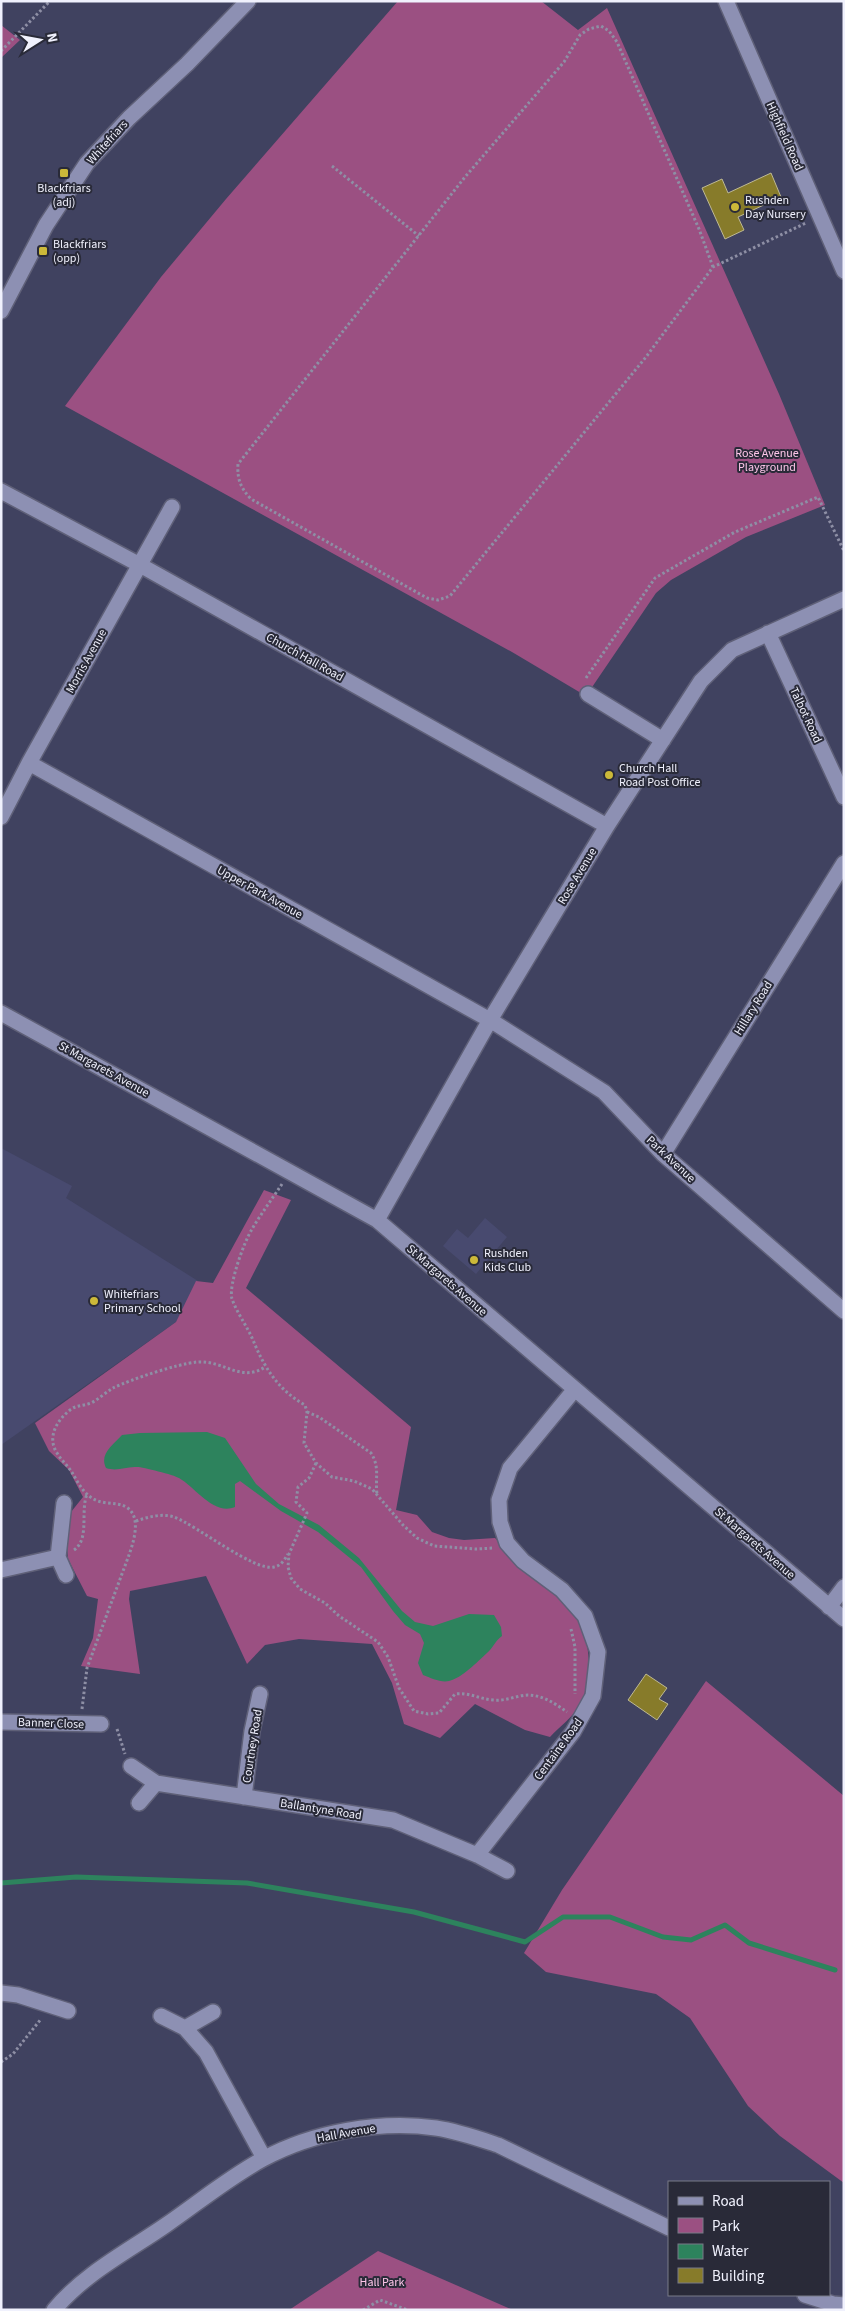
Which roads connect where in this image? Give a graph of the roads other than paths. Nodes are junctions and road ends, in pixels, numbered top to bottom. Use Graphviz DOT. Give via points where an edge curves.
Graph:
graph roads {
  1 [pos="248,1"];
  2 [pos="726,1"];
  3 [pos="844,271"];
  4 [pos="1,311"];
  5 [pos="1,491"];
  6 [pos="172,507"];
  7 [pos="140,565"];
  8 [pos="844,599"];
  9 [pos="768,633"];
  10 [pos="588,694"];
  11 [pos="663,740"];
  12 [pos="29,763"];
  13 [pos="844,798"];
  14 [pos="1,817"];
  15 [pos="607,826"];
  16 [pos="844,864"];
  17 [pos="1,1012"];
  18 [pos="490,1020"];
  19 [pos="663,1154"];
  20 [pos="377,1220"];
  21 [pos="844,1311"];
  22 [pos="575,1389"];
  23 [pos="64,1503"];
  24 [pos="58,1557"];
  25 [pos="1,1570"];
  26 [pos="66,1575"];
  27 [pos="844,1587"];
  28 [pos="829,1607"];
  29 [pos="844,1619"];
  30 [pos="260,1694"];
  31 [pos="1,1722"];
  32 [pos="101,1724"];
  33 [pos="131,1766"];
  34 [pos="156,1783"];
  35 [pos="244,1797"];
  36 [pos="139,1803"];
  37 [pos="477,1855"];
  38 [pos="507,1871"];
  39 [pos="1,1993"];
  40 [pos="68,2011"];
  41 [pos="213,2012"];
  42 [pos="161,2016"];
  43 [pos="185,2028"];
  44 [pos="264,2158"];
  45 [pos="668,2228"];
  46 [pos="808,2296"];
  47 [pos="844,2304"];
  48 [pos="61,2307"];
  1 -- 4 [label="street, Whitefriars" via="87,163 46,224"];
  2 -- 3 [label="street, Highfield Road"];
  5 -- 7 [label="street, Church Hall Road"];
  6 -- 7 [label="street, Morris Avenue"];
  7 -- 12 [label="street, Morris Avenue"];
  7 -- 15 [label="street, Church Hall Road"];
  8 -- 9 [label="street, Rose Avenue"];
  9 -- 11 [label="street, Rose Avenue" via="732,650 701,681"];
  9 -- 13 [label="street, Talbot Road"];
  10 -- 11 [label="street"];
  11 -- 15 [label="street, Rose Avenue"];
  12 -- 14 [label="street, Morris Avenue"];
  12 -- 18 [label="street, Upper Park Avenue"];
  15 -- 18 [label="street, Rose Avenue"];
  16 -- 19 [label="street, Hillary Road"];
  17 -- 20 [label="street, St Margarets Avenue"];
  18 -- 19 [label="street, Park Avenue" via="604,1092"];
  18 -- 20 [label="street, Rose Avenue"];
  19 -- 21 [label="street, Park Avenue"];
  20 -- 22 [label="street, St Margarets Avenue"];
  22 -- 28 [label="street, St Margarets Avenue"];
  22 -- 37 [label="street, Centaine Road" via="510,1468 499,1500 500,1522 507,1543 523,1561 562,1590 585,1616 598,1652 592,1696 573,1732"];
  23 -- 24 [label="street"];
  24 -- 25 [label="street"];
  24 -- 26 [label="street"];
  27 -- 28 [label="street"];
  28 -- 29 [label="street, St Margarets Avenue"];
  30 -- 35 [label="street, Courtney Road"];
  31 -- 32 [label="street, Banner Close"];
  33 -- 34 [label="street, Ballantyne Road"];
  34 -- 35 [label="street, Ballantyne Road"];
  34 -- 36 [label="street"];
  35 -- 37 [label="street, Ballantyne Road" via="393,1820"];
  37 -- 38 [label="street, Ballantyne Road"];
  39 -- 40 [label="street"];
  41 -- 43 [label="street"];
  42 -- 43 [label="street"];
  43 -- 44 [label="street" via="206,2052"];
  44 -- 45 [label="street, Hall Avenue" via="305,2141 339,2132 369,2127 434,2128 468,2134 498,2145"];
  44 -- 48 [label="street, Hall Avenue" via="88,2276"];
  46 -- 47 [label="street"];
}
